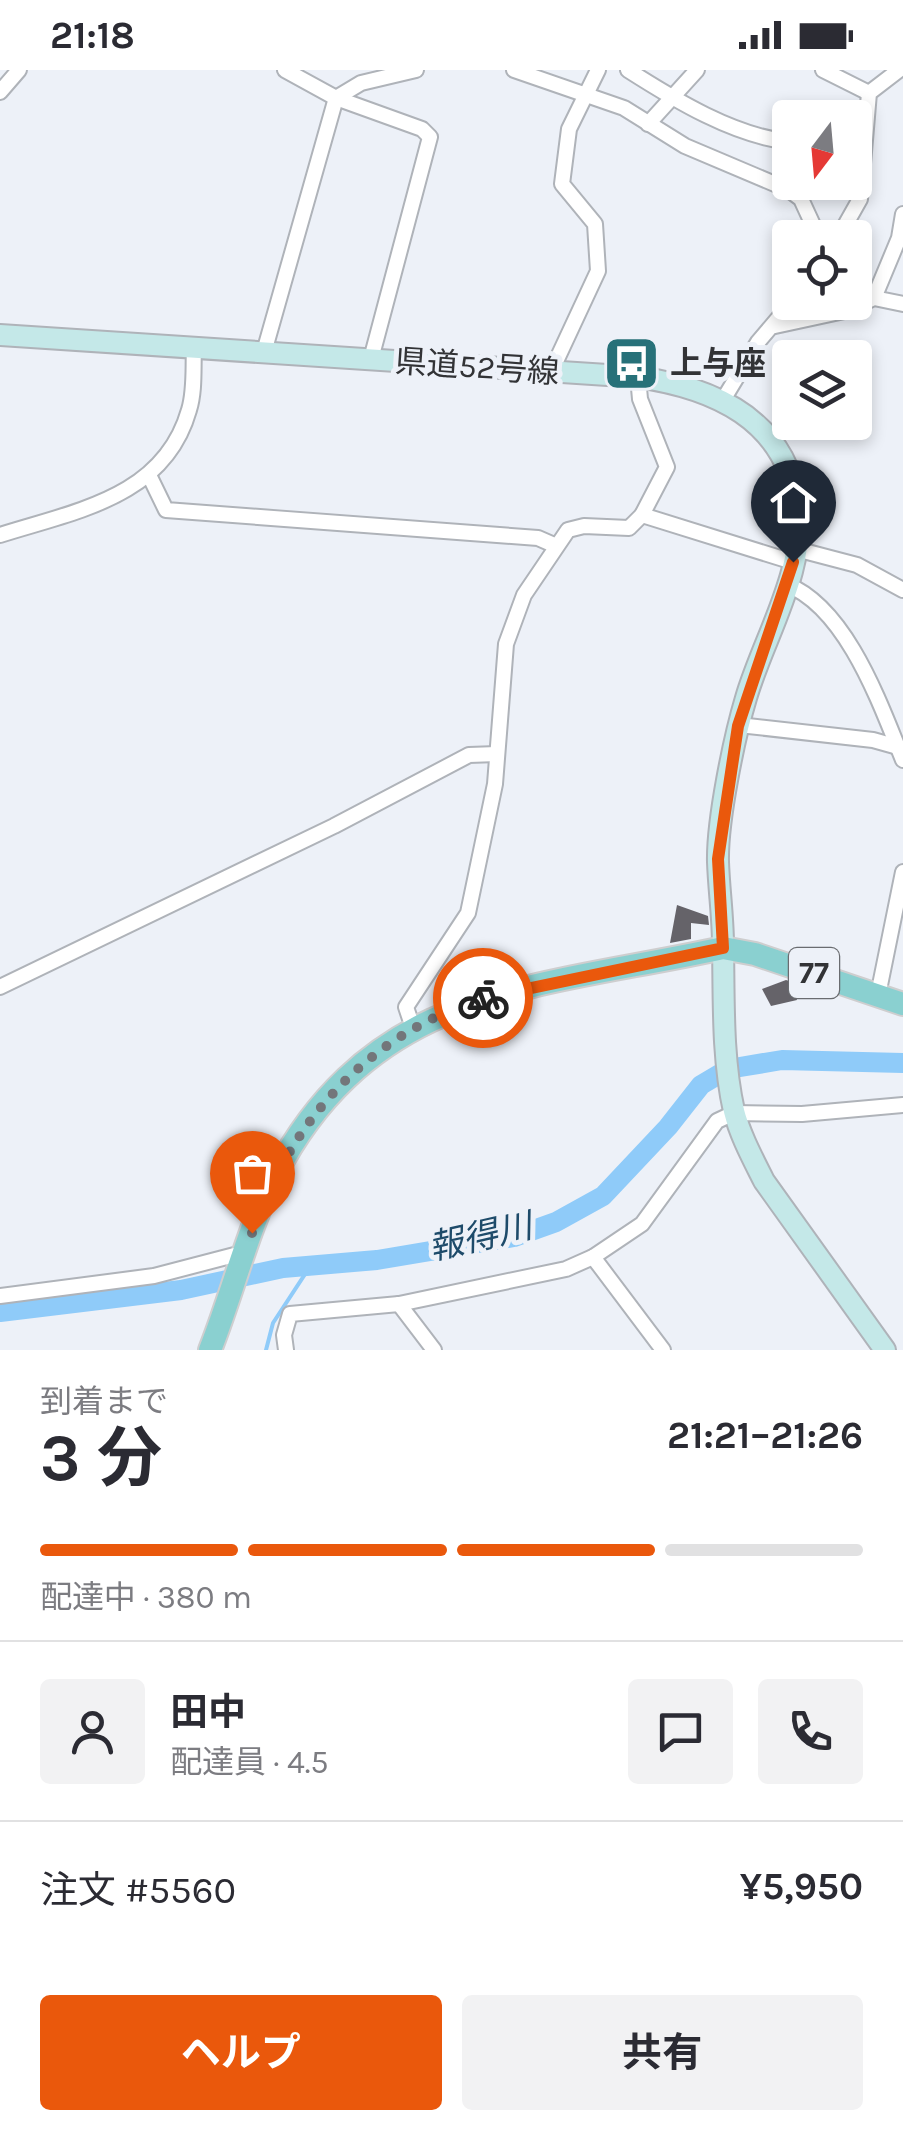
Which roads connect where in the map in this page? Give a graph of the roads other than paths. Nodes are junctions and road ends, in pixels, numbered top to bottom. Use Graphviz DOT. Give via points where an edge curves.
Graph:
graph roads {
  1 [pos="18,70"];
  2 [pos="285,70"];
  3 [pos="416,70"];
  4 [pos="514,70"];
  5 [pos="598,70"];
  6 [pos="628,70"];
  7 [pos="697,70"];
  8 [pos="823,70"];
  9 [pos="898,70"];
  10 [pos="0,92"];
  11 [pos="869,93"];
  12 [pos="583,94"];
  13 [pos="670,96"];
  14 [pos="336,98"];
  15 [pos="868,100"];
  16 [pos="648,124"];
  17 [pos="772,140"];
  18 [pos="903,214"];
  19 [pos="810,220"];
  20 [pos="874,298"];
  21 [pos="903,304"];
  22 [pos="779,320"];
  23 [pos="775,326"];
  24 [pos="0,335"];
  25 [pos="194,349"];
  26 [pos="264,352"];
  27 [pos="371,359"];
  28 [pos="552,372"];
  29 [pos="638,377"];
  30 [pos="722,400"];
  31 [pos="148,474"];
  32 [pos="642,515"];
  33 [pos="0,535"];
  34 [pos="554,546"];
  35 [pos="794,556"];
  36 [pos="786,584"];
  37 [pos="903,590"];
  38 [pos="738,726"];
  39 [pos="498,754"];
  40 [pos="900,754"];
  41 [pos="903,872"];
  42 [pos="723,948"];
  43 [pos="0,986"];
  44 [pos="878,995"];
  45 [pos="903,1004"];
  46 [pos="412,1028"];
  47 [pos="903,1106"];
  48 [pos="734,1107"];
  49 [pos="593,1257"];
  50 [pos="244,1258"];
  51 [pos="0,1296"];
  52 [pos="400,1304"];
  53 [pos="210,1350"];
  54 [pos="286,1350"];
  55 [pos="434,1350"];
  56 [pos="663,1350"];
  57 [pos="885,1350"];
  1 -- 10 [label="street"];
  2 -- 14 [label="street"];
  3 -- 14 [label="street" via="362,83"];
  4 -- 12 [label="street"];
  5 -- 12 [label="street"];
  6 -- 13 [label="street"];
  7 -- 13 [label="street"];
  8 -- 11 [label="street"];
  9 -- 11 [label="street"];
  11 -- 15 [label="street"];
  12 -- 16 [label="street"];
  12 -- 28 [label="street" via="562,184 595,224 598,271"];
  13 -- 16 [label="street"];
  13 -- 17 [label="street"];
  14 -- 26 [label="street"];
  14 -- 27 [label="street" via="430,137"];
  16 -- 19 [label="street" via="789,190"];
  18 -- 20 [label="street"];
  20 -- 21 [label="street"];
  20 -- 23 [label="street"];
  22 -- 23 [label="street"];
  23 -- 30 [label="street"];
  24 -- 25 [label="main road, 県道52号線"];
  25 -- 26 [label="main road, 県道52号線"];
  25 -- 31 [label="street" via="189,411 174,444"];
  26 -- 27 [label="main road, 県道52号線"];
  27 -- 28 [label="main road, 県道52号線"];
  28 -- 29 [label="main road, 県道52号線"];
  29 -- 30 [label="main road, 県道52号線"];
  29 -- 32 [label="street" via="640,400 667,467"];
  30 -- 35 [label="main road, 県道52号線" via="767,432 784,459 798,505"];
  31 -- 33 [label="street" via="132,489"];
  31 -- 34 [label="street" via="166,510 538,538"];
  32 -- 34 [label="street" via="625,530 577,526"];
  32 -- 35 [label="street"];
  34 -- 39 [label="street" via="508,636"];
  35 -- 36 [label="main road, 県道52号線"];
  35 -- 37 [label="street" via="858,565"];
  36 -- 38 [label="main road, 県道52号線"];
  36 -- 40 [label="street" via="849,640"];
  38 -- 40 [label="street" via="873,740"];
  38 -- 42 [label="main road, 県道52号線" via="718,859"];
  39 -- 43 [label="street" via="469,756"];
  39 -- 46 [label="street" via="468,914 406,1007"];
  41 -- 44 [label="street"];
  42 -- 44 [label="main road, 77"];
  42 -- 46 [label="main road, 77" via="498,993"];
  42 -- 48 [label="main road, 県道52号線"];
  44 -- 45 [label="main road, 77"];
  46 -- 50 [label="main road, 77" via="371,1055 308,1122 275,1175"];
  47 -- 48 [label="street" via="802,1114"];
  48 -- 49 [label="street" via="642,1224"];
  48 -- 57 [label="main road, 県道52号線" via="764,1181"];
  49 -- 52 [label="street" via="566,1269"];
  49 -- 56 [label="street"];
  50 -- 51 [label="street"];
  50 -- 53 [label="main road, 77"];
  52 -- 54 [label="street" via="290,1314"];
  52 -- 55 [label="street"];
}
